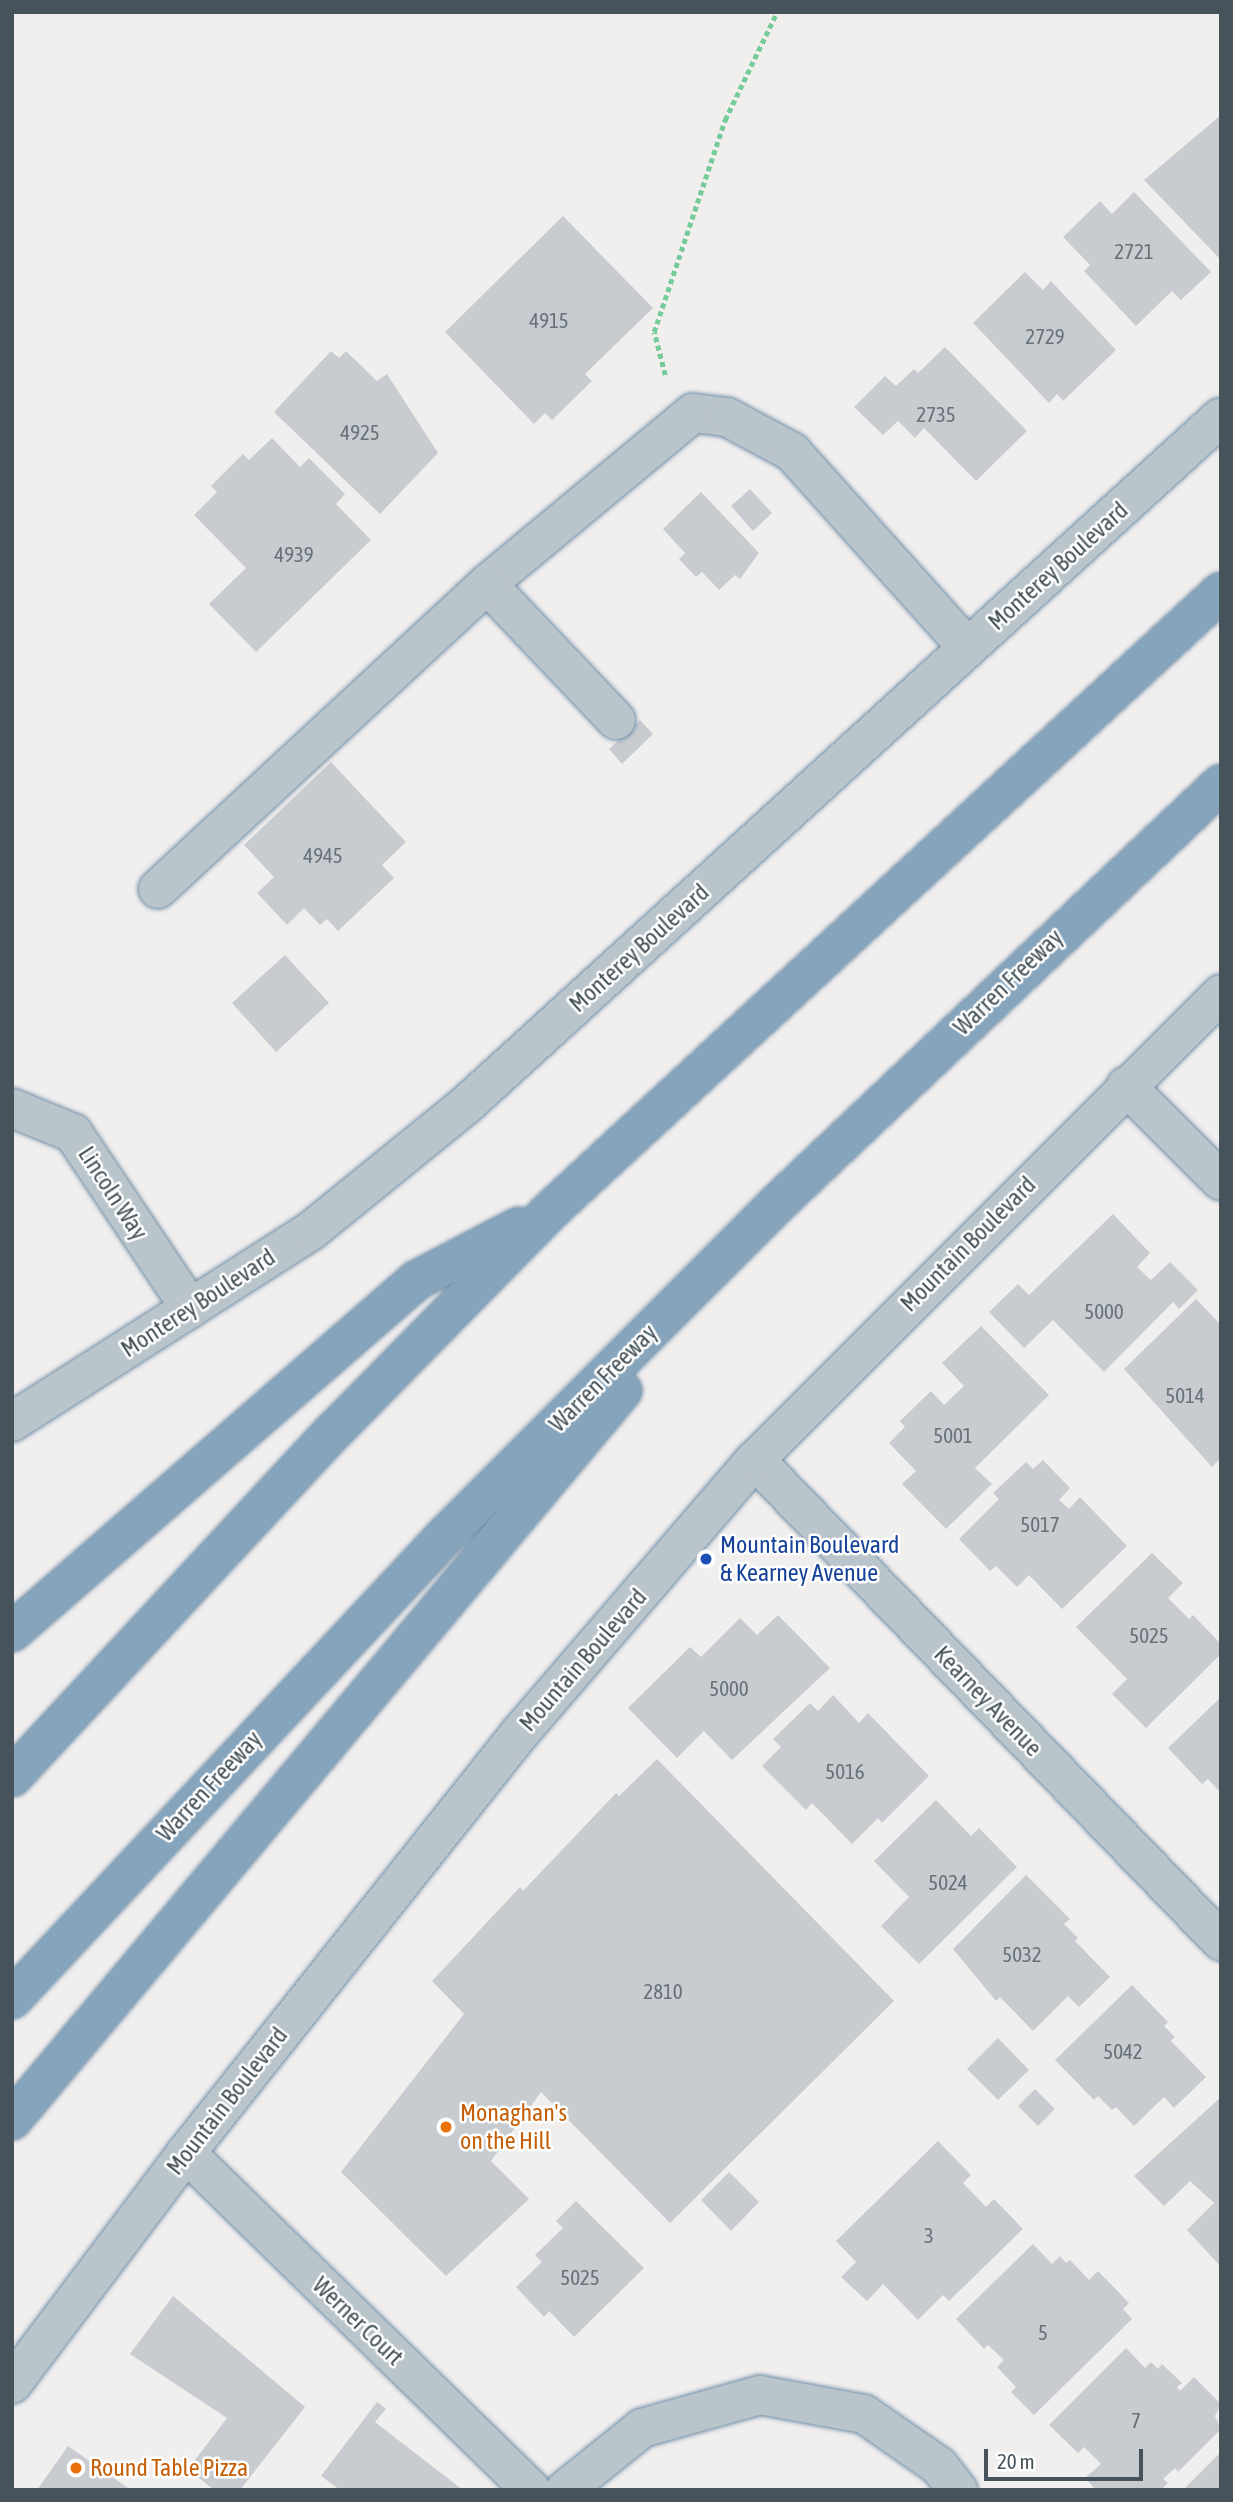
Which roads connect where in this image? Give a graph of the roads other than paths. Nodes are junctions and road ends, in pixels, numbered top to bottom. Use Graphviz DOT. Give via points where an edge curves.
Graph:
graph roads {
  1 [pos="1221,417"];
  2 [pos="486,584"];
  3 [pos="1221,592"];
  4 [pos="968,648"];
  5 [pos="616,720"];
  6 [pos="1221,784"];
  7 [pos="158,890"];
  8 [pos="1221,994"];
  9 [pos="1126,1086"];
  10 [pos="12,1108"];
  11 [pos="1221,1181"];
  12 [pos="779,1202"];
  13 [pos="549,1212"];
  14 [pos="190,1308"];
  15 [pos="12,1422"];
  16 [pos="755,1460"];
  17 [pos="12,1632"];
  18 [pos="12,1777"];
  19 [pos="1221,1941"];
  20 [pos="12,1999"];
  21 [pos="12,2120"];
  22 [pos="186,2153"];
  23 [pos="12,2384"];
  24 [pos="531,2490"];
  25 [pos="565,2490"];
  26 [pos="958,2490"];
  1 -- 4 [label="street, Monterey Boulevard"];
  2 -- 4 [label="street" via="677,424 693,413 727,417 792,452"];
  2 -- 5 [label="street"];
  2 -- 7 [label="street"];
  3 -- 13 [label="highway"];
  4 -- 14 [label="street, Monterey Boulevard" via="466,1105 312,1230"];
  6 -- 12 [label="highway, Warren Freeway"];
  8 -- 9 [label="street, Mountain Boulevard"];
  9 -- 11 [label="street"];
  9 -- 16 [label="street, Mountain Boulevard"];
  10 -- 14 [label="street, Lincoln Way" via="73,1133"];
  12 -- 20 [label="highway, Warren Freeway" via="447,1534"];
  12 -- 21 [label="highway"];
  13 -- 17 [label="highway" via="417,1280"];
  13 -- 18 [label="highway" via="335,1430"];
  14 -- 15 [label="street, Monterey Boulevard"];
  16 -- 19 [label="street, Kearney Avenue"];
  16 -- 22 [label="street, Mountain Boulevard" via="519,1734"];
  22 -- 23 [label="street, Mountain Boulevard"];
  22 -- 24 [label="street, Werner Court"];
  25 -- 26 [label="street" via="642,2428 760,2395 864,2414 939,2466"];
}
